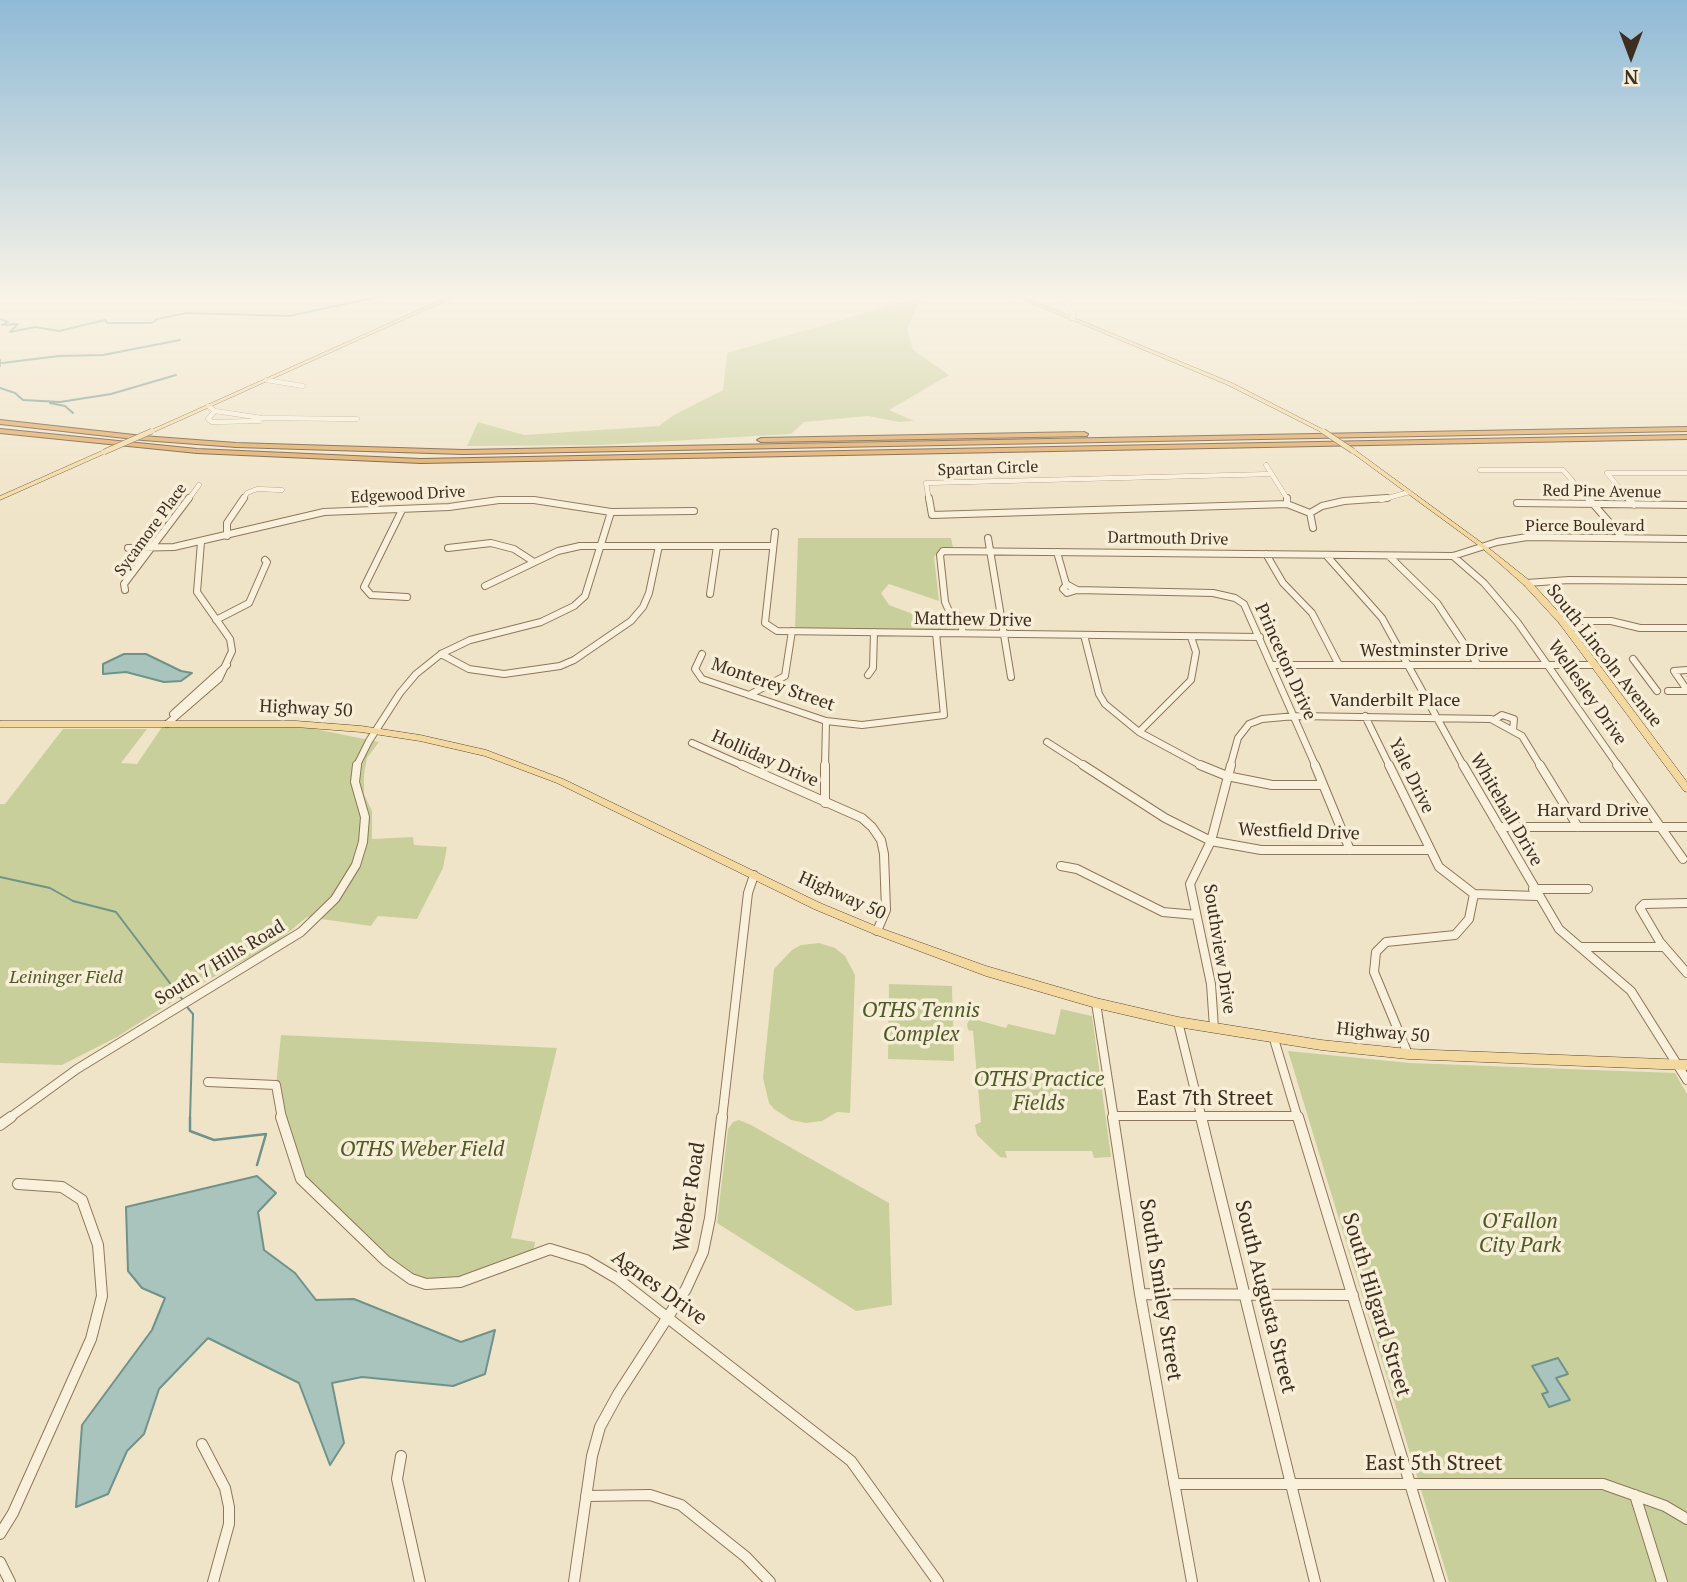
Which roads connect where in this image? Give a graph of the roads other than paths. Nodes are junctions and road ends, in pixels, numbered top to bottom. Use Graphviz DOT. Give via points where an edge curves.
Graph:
graph roads {
  1 [pos="289,370"];
  2 [pos="1196,370"];
  3 [pos="266,380"];
  4 [pos="303,386"];
  5 [pos="208,406"];
  6 [pos="215,411"];
  7 [pos="356,419"];
  8 [pos="264,420"];
  9 [pos="0,422"];
  10 [pos="1687,429"];
  11 [pos="0,431"];
  12 [pos="1687,437"];
  13 [pos="1266,465"];
  14 [pos="1480,470"];
  15 [pos="1687,473"];
  16 [pos="1272,474"];
  17 [pos="199,485"];
  18 [pos="282,490"];
  19 [pos="1409,492"];
  20 [pos="0,498"];
  21 [pos="1288,503"];
  22 [pos="1517,503"];
  23 [pos="1593,504"];
  24 [pos="1634,505"];
  25 [pos="1687,505"];
  26 [pos="402,510"];
  27 [pos="694,511"];
  28 [pos="611,512"];
  29 [pos="1312,512"];
  30 [pos="1313,528"];
  31 [pos="775,532"];
  32 [pos="227,536"];
  33 [pos="988,538"];
  34 [pos="1623,538"];
  35 [pos="1687,539"];
  36 [pos="201,542"];
  37 [pos="601,546"];
  38 [pos="659,546"];
  39 [pos="717,546"];
  40 [pos="772,546"];
  41 [pos="1484,547"];
  42 [pos="128,548"];
  43 [pos="151,548"];
  44 [pos="448,548"];
  45 [pos="991,551"];
  46 [pos="1058,552"];
  47 [pos="1266,554"];
  48 [pos="1326,555"];
  49 [pos="1389,556"];
  50 [pos="1453,556"];
  51 [pos="265,560"];
  52 [pos="534,562"];
  53 [pos="1687,581"];
  54 [pos="1527,583"];
  55 [pos="485,586"];
  56 [pos="125,590"];
  57 [pos="710,594"];
  58 [pos="407,597"];
  59 [pos="216,620"];
  60 [pos="1562,621"];
  61 [pos="1687,628"];
  62 [pos="792,631"];
  63 [pos="874,632"];
  64 [pos="936,633"];
  65 [pos="963,634"];
  66 [pos="1004,634"];
  67 [pos="1084,635"];
  68 [pos="1191,636"];
  69 [pos="1260,637"];
  70 [pos="441,654"];
  71 [pos="702,654"];
  72 [pos="1633,659"];
  73 [pos="1273,665"];
  74 [pos="1339,665"];
  75 [pos="1406,665"];
  76 [pos="1478,665"];
  77 [pos="1549,665"];
  78 [pos="1595,665"];
  79 [pos="1687,670"];
  80 [pos="868,675"];
  81 [pos="1011,677"];
  82 [pos="1657,691"];
  83 [pos="1668,691"];
  84 [pos="1687,691"];
  85 [pos="748,695"];
  86 [pos="1295,716"];
  87 [pos="1365,716"];
  88 [pos="1435,717"];
  89 [pos="170,721"];
  90 [pos="825,721"];
  91 [pos="0,724"];
  92 [pos="375,731"];
  93 [pos="1139,732"];
  94 [pos="1047,742"];
  95 [pos="692,743"];
  96 [pos="1227,776"];
  97 [pos="1323,785"];
  98 [pos="1687,789"];
  99 [pos="825,803"];
  100 [pos="1499,827"];
  101 [pos="1578,827"];
  102 [pos="1661,827"];
  103 [pos="1687,827"];
  104 [pos="1211,841"];
  105 [pos="1350,850"];
  106 [pos="1430,850"];
  107 [pos="1682,859"];
  108 [pos="1061,866"];
  109 [pos="754,875"];
  110 [pos="1588,889"];
  111 [pos="1535,892"];
  112 [pos="1474,894"];
  113 [pos="1687,903"];
  114 [pos="1196,915"];
  115 [pos="877,931"];
  116 [pos="1580,947"];
  117 [pos="1663,947"];
  118 [pos="1687,973"];
  119 [pos="1096,1003"];
  120 [pos="1178,1022"];
  121 [pos="1214,1028"];
  122 [pos="1274,1039"];
  123 [pos="1408,1054"];
  124 [pos="1683,1065"];
  125 [pos="1687,1080"];
  126 [pos="208,1082"];
  127 [pos="1113,1116"];
  128 [pos="1298,1116"];
  129 [pos="1203,1118"];
  130 [pos="0,1125"];
  131 [pos="19,1184"];
  132 [pos="1140,1294"];
  133 [pos="1244,1294"];
  134 [pos="1353,1295"];
  135 [pos="668,1317"];
  136 [pos="202,1444"];
  137 [pos="401,1456"];
  138 [pos="1174,1484"];
  139 [pos="1291,1484"];
  140 [pos="1410,1484"];
  141 [pos="1635,1495"];
  142 [pos="586,1496"];
  143 [pos="1687,1520"];
  144 [pos="0,1534"];
  145 [pos="0,1562"];
  146 [pos="10,1582"];
  147 [pos="213,1582"];
  148 [pos="420,1582"];
  149 [pos="574,1582"];
  150 [pos="770,1582"];
  151 [pos="938,1582"];
  152 [pos="1192,1582"];
  153 [pos="1315,1582"];
  154 [pos="1440,1582"];
  155 [pos="1662,1582"];
  1 -- 3 [label="main road"];
  2 -- 19 [label="main road, South Lincoln Avenue, bridge" via="1322,431"];
  3 -- 4 [label="street"];
  3 -- 5 [label="main road"];
  5 -- 6 [label="street"];
  5 -- 20 [label="main road, bridge"];
  6 -- 8 [label="street"];
  6 -- 8 [label="street" via="209,421"];
  7 -- 8 [label="street"];
  9 -- 10 [label="highway" via="225,444 463,452"];
  11 -- 12 [label="highway" via="235,454 485,461"];
  13 -- 16 [label="street"];
  14 -- 23 [label="street" via="1559,469"];
  15 -- 24 [label="street" via="1607,473"];
  16 -- 21 [label="street"];
  16 -- 21 [label="street, Spartan Circle" via="926,484 932,515"];
  17 -- 43 [label="street, Sycamore Place"];
  18 -- 32 [label="street" via="257,489 246,494 227,523"];
  19 -- 29 [label="street" via="1378,500 1336,502"];
  19 -- 41 [label="main road, South Lincoln Avenue"];
  21 -- 29 [label="street, Spartan Circle"];
  22 -- 23 [label="street, Red Pine Avenue"];
  23 -- 24 [label="street, Red Pine Avenue"];
  23 -- 34 [label="street"];
  24 -- 25 [label="street, Red Pine Avenue"];
  26 -- 28 [label="street, Edgewood Drive" via="525,499"];
  26 -- 32 [label="street, Edgewood Drive" via="324,512"];
  26 -- 58 [label="street" via="364,587 371,595"];
  27 -- 28 [label="street, Edgewood Drive"];
  28 -- 37 [label="street, South 7 Hills Road"];
  29 -- 30 [label="street"];
  31 -- 40 [label="street"];
  32 -- 36 [label="street, Edgewood Drive"];
  33 -- 45 [label="street"];
  34 -- 35 [label="street, Pierce Boulevard"];
  34 -- 41 [label="street, Pierce Boulevard" via="1527,537"];
  36 -- 43 [label="street, Edgewood Drive"];
  36 -- 59 [label="street" via="197,592"];
  37 -- 38 [label="street"];
  37 -- 52 [label="street" via="568,548"];
  37 -- 70 [label="street, South 7 Hills Road" via="585,596 574,606 541,622 470,640"];
  38 -- 39 [label="street"];
  38 -- 70 [label="street" via="643,607 631,621 574,660 504,674 469,669"];
  39 -- 40 [label="street"];
  39 -- 57 [label="street"];
  40 -- 62 [label="street, Matthew Drive" via="765,622 777,631"];
  41 -- 50 [label="street, Dartmouth Drive"];
  41 -- 54 [label="main road, South Lincoln Avenue"];
  42 -- 43 [label="street, Edgewood Drive"];
  43 -- 56 [label="street, Sycamore Place" via="124,584"];
  44 -- 52 [label="street" via="491,543 514,549"];
  45 -- 46 [label="street, Dartmouth Drive"];
  45 -- 65 [label="street, Dartmouth Drive" via="940,552 945,602 948,611 960,616"];
  45 -- 66 [label="street"];
  46 -- 47 [label="street, Dartmouth Drive"];
  46 -- 69 [label="street, Princeton Drive" via="1067,584 1077,590 1224,594 1244,604"];
  47 -- 48 [label="street, Dartmouth Drive"];
  47 -- 74 [label="street" via="1283,583 1312,612"];
  48 -- 49 [label="street, Dartmouth Drive"];
  48 -- 75 [label="street, Whitehall Drive" via="1382,618"];
  49 -- 50 [label="street, Dartmouth Drive"];
  49 -- 76 [label="street" via="1437,603"];
  50 -- 77 [label="street, Wellesley Drive" via="1499,599"];
  51 -- 59 [label="street" via="249,603"];
  52 -- 55 [label="street"];
  53 -- 54 [label="street"];
  54 -- 60 [label="main road, South Lincoln Avenue"];
  59 -- 89 [label="street" via="230,639 227,666 182,704"];
  60 -- 61 [label="street"];
  60 -- 78 [label="main road, South Lincoln Avenue"];
  62 -- 63 [label="street, Matthew Drive"];
  62 -- 85 [label="street" via="785,676"];
  63 -- 64 [label="street, Matthew Drive"];
  63 -- 80 [label="street" via="873,668"];
  64 -- 65 [label="street, Matthew Drive"];
  64 -- 90 [label="street, Monterey Street" via="944,715 862,725"];
  65 -- 66 [label="street, Matthew Drive"];
  66 -- 67 [label="street, Matthew Drive"];
  66 -- 81 [label="street"];
  67 -- 68 [label="street, Matthew Drive"];
  67 -- 93 [label="street" via="1099,694"];
  68 -- 69 [label="street, Matthew Drive"];
  68 -- 93 [label="street" via="1196,652 1191,680"];
  69 -- 73 [label="street, Princeton Drive"];
  70 -- 92 [label="street, South 7 Hills Road" via="416,674"];
  71 -- 85 [label="street, Monterey Street" via="695,669 702,679"];
  72 -- 82 [label="street"];
  73 -- 74 [label="street, Westminster Drive"];
  73 -- 86 [label="street, Princeton Drive"];
  74 -- 75 [label="street, Westminster Drive"];
  75 -- 76 [label="street, Westminster Drive"];
  75 -- 88 [label="street, Whitehall Drive"];
  76 -- 77 [label="street, Westminster Drive"];
  77 -- 78 [label="street, Westminster Drive"];
  77 -- 102 [label="street, Wellesley Drive"];
  78 -- 98 [label="main road, South Lincoln Avenue"];
  79 -- 84 [label="street" via="1674,674"];
  83 -- 84 [label="street"];
  85 -- 90 [label="street, Monterey Street"];
  86 -- 87 [label="street, Vanderbilt Place"];
  86 -- 96 [label="street, Southview Drive" via="1262,719 1244,728"];
  86 -- 97 [label="street, Princeton Drive"];
  87 -- 88 [label="street, Vanderbilt Place"];
  87 -- 106 [label="street, Yale Drive"];
  88 -- 100 [label="street, Whitehall Drive"];
  88 -- 101 [label="street, Vanderbilt Place" via="1476,717 1513,730 1525,741"];
  89 -- 91 [label="main road, Highway 50"];
  89 -- 92 [label="main road, Highway 50"];
  90 -- 99 [label="street"];
  92 -- 109 [label="main road, Highway 50" via="459,746 511,762 594,796"];
  92 -- 130 [label="street, South 7 Hills Road" via="356,767 355,782 365,817 363,842 356,865 335,899 301,932 95,1058"];
  93 -- 96 [label="street"];
  94 -- 104 [label="street, Westfield Drive" via="1176,824"];
  95 -- 99 [label="street, Holliday Drive"];
  96 -- 97 [label="street" via="1272,785"];
  96 -- 104 [label="street, Southview Drive"];
  97 -- 105 [label="street, Princeton Drive"];
  99 -- 115 [label="street, Holliday Drive" via="862,818 881,840 886,910"];
  100 -- 101 [label="street, Harvard Drive"];
  100 -- 111 [label="street, Whitehall Drive"];
  101 -- 102 [label="street, Harvard Drive"];
  102 -- 103 [label="street, Harvard Drive"];
  102 -- 107 [label="street, Wellesley Drive"];
  104 -- 105 [label="street, Westfield Drive" via="1261,850"];
  104 -- 114 [label="street, Southview Drive" via="1190,884"];
  105 -- 106 [label="street, Westfield Drive"];
  106 -- 112 [label="street" via="1444,873"];
  108 -- 114 [label="street" via="1077,869 1163,912"];
  109 -- 115 [label="main road, Highway 50"];
  109 -- 135 [label="street, Weber Road" via="748,893 707,1233 695,1273"];
  110 -- 111 [label="street"];
  111 -- 112 [label="street"];
  111 -- 116 [label="street, Whitehall Drive" via="1559,929"];
  112 -- 123 [label="street" via="1469,919 1455,934 1392,940 1376,952 1374,972"];
  113 -- 117 [label="street" via="1644,904 1640,908"];
  114 -- 121 [label="street, Southview Drive" via="1211,984"];
  115 -- 119 [label="main road, Highway 50" via="998,975"];
  116 -- 117 [label="street"];
  116 -- 124 [label="street, Whitehall Drive" via="1632,991"];
  117 -- 118 [label="street"];
  119 -- 120 [label="main road, Highway 50"];
  119 -- 127 [label="street, South Smiley Street"];
  120 -- 121 [label="main road, Highway 50"];
  120 -- 129 [label="street, South Augusta Street"];
  121 -- 122 [label="main road, Highway 50"];
  122 -- 123 [label="main road, Highway 50"];
  122 -- 128 [label="street, South Hilgard Street"];
  123 -- 124 [label="main road, Highway 50"];
  124 -- 125 [label="street, Whitehall Drive"];
  126 -- 135 [label="street, Agnes Drive" via="276,1085 284,1132 301,1179 411,1279 426,1284 460,1282 550,1249 601,1267"];
  127 -- 129 [label="street, East 7th Street"];
  127 -- 132 [label="street, South Smiley Street"];
  128 -- 129 [label="street, East 7th Street"];
  128 -- 134 [label="street, South Hilgard Street"];
  129 -- 133 [label="street, South Augusta Street"];
  131 -- 144 [label="street" via="62,1187 82,1200 98,1245 102,1296 91,1339"];
  132 -- 133 [label="street"];
  132 -- 138 [label="street, South Smiley Street"];
  133 -- 134 [label="street"];
  133 -- 139 [label="street, South Augusta Street"];
  134 -- 140 [label="street, South Hilgard Street"];
  135 -- 142 [label="street, Weber Road" via="608,1411 595,1442"];
  135 -- 151 [label="street, Agnes Drive" via="851,1461"];
  136 -- 147 [label="street" via="225,1488 229,1507 229,1524"];
  137 -- 148 [label="street" via="397,1479"];
  138 -- 139 [label="street, East 5th Street"];
  138 -- 152 [label="street, South Smiley Street"];
  139 -- 140 [label="street, East 5th Street"];
  139 -- 153 [label="street, South Augusta Street"];
  140 -- 141 [label="street, East 5th Street" via="1603,1484"];
  140 -- 154 [label="street, South Hilgard Street"];
  141 -- 143 [label="street, East 5th Street"];
  141 -- 155 [label="street"];
  142 -- 149 [label="street, Weber Road"];
  142 -- 150 [label="street" via="650,1495 681,1505"];
  145 -- 146 [label="street"];
}
